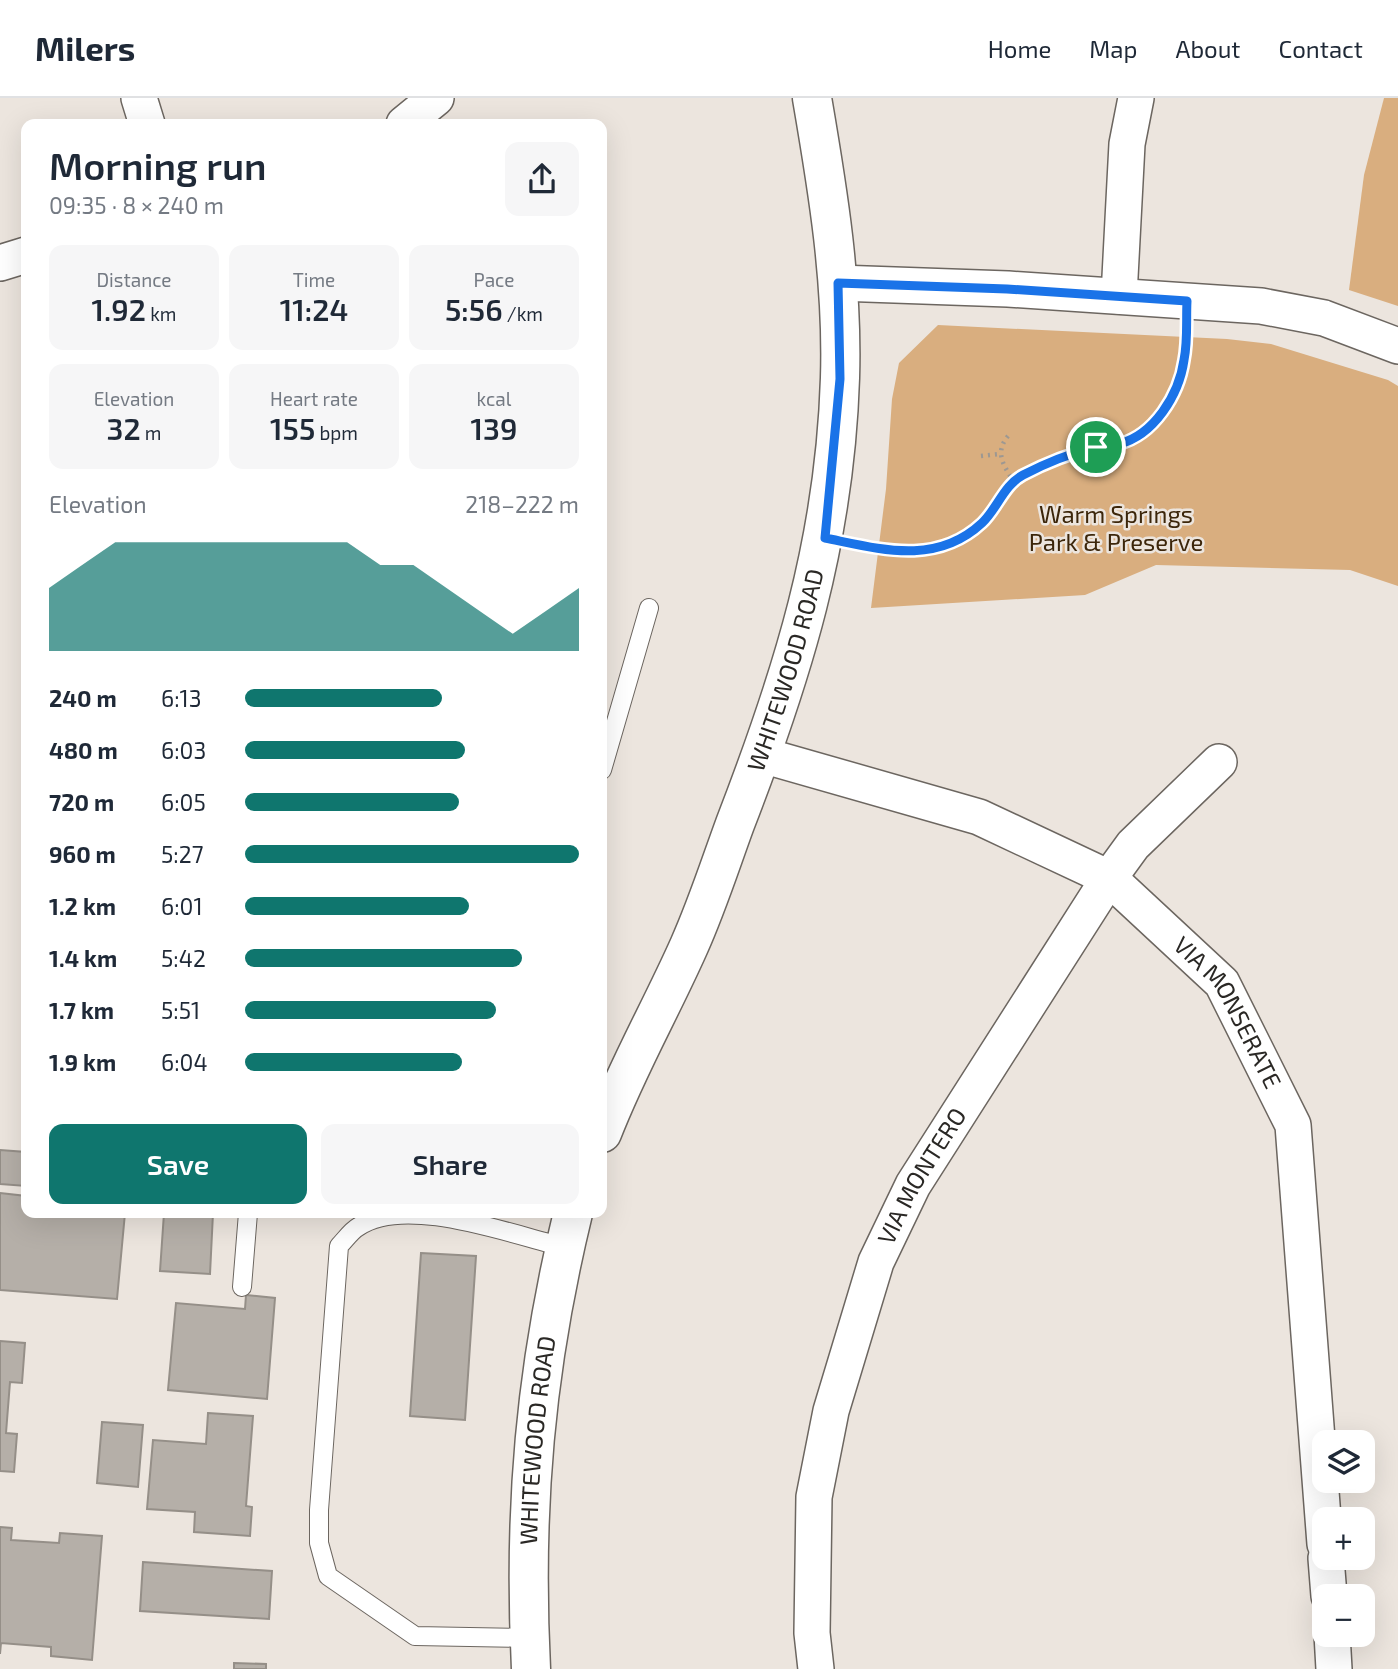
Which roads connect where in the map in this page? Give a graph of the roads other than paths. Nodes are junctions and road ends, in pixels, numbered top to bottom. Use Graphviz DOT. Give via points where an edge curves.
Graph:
graph roads {
  1 [pos="139,98"];
  2 [pos="436,98"];
  3 [pos="811,98"];
  4 [pos="1136,98"];
  5 [pos="145,119"];
  6 [pos="410,119"];
  7 [pos="21,256"];
  8 [pos="0,263"];
  9 [pos="838,283"];
  10 [pos="1119,296"];
  11 [pos="1398,346"];
  12 [pos="649,608"];
  13 [pos="607,754"];
  14 [pos="762,755"];
  15 [pos="1219,762"];
  16 [pos="1109,878"];
  17 [pos="607,1120"];
  18 [pos="248,1218"];
  19 [pos="455,1218"];
  20 [pos="353,1219"];
  21 [pos="568,1230"];
  22 [pos="242,1287"];
  23 [pos="1322,1507"];
  24 [pos="1333,1647"];
  25 [pos="530,1654"];
  26 [pos="816,1669"];
  27 [pos="1334,1669"];
  1 -- 5 [label="street"];
  2 -- 6 [label="street"];
  3 -- 9 [label="main road, WHITEWOOD ROAD" via="830,203"];
  4 -- 10 [label="street" via="1127,144"];
  7 -- 8 [label="street"];
  9 -- 10 [label="street"];
  9 -- 14 [label="main road, WHITEWOOD ROAD" via="840,379 825,538 802,635"];
  10 -- 11 [label="street" via="1261,306 1324,318"];
  12 -- 13 [label="lane"];
  14 -- 16 [label="street, VIA MONSERATE" via="979,817"];
  14 -- 17 [label="main road, WHITEWOOD ROAD" via="690,945"];
  15 -- 16 [label="street, VIA MONTERO" via="1133,845"];
  16 -- 23 [label="street, VIA MONSERATE" via="1222,983 1293,1125"];
  16 -- 26 [label="street, VIA MONTERO" via="912,1185 876,1262 831,1411 814,1497 812,1633"];
  18 -- 22 [label="lane"];
  19 -- 21 [label="lane"];
  20 -- 25 [label="lane" via="339,1246 336,1275 320,1510 320,1543 328,1576 415,1636"];
  21 -- 25 [label="main road, WHITEWOOD ROAD" via="552,1298 531,1452"];
  24 -- 27 [label="street"];
}
